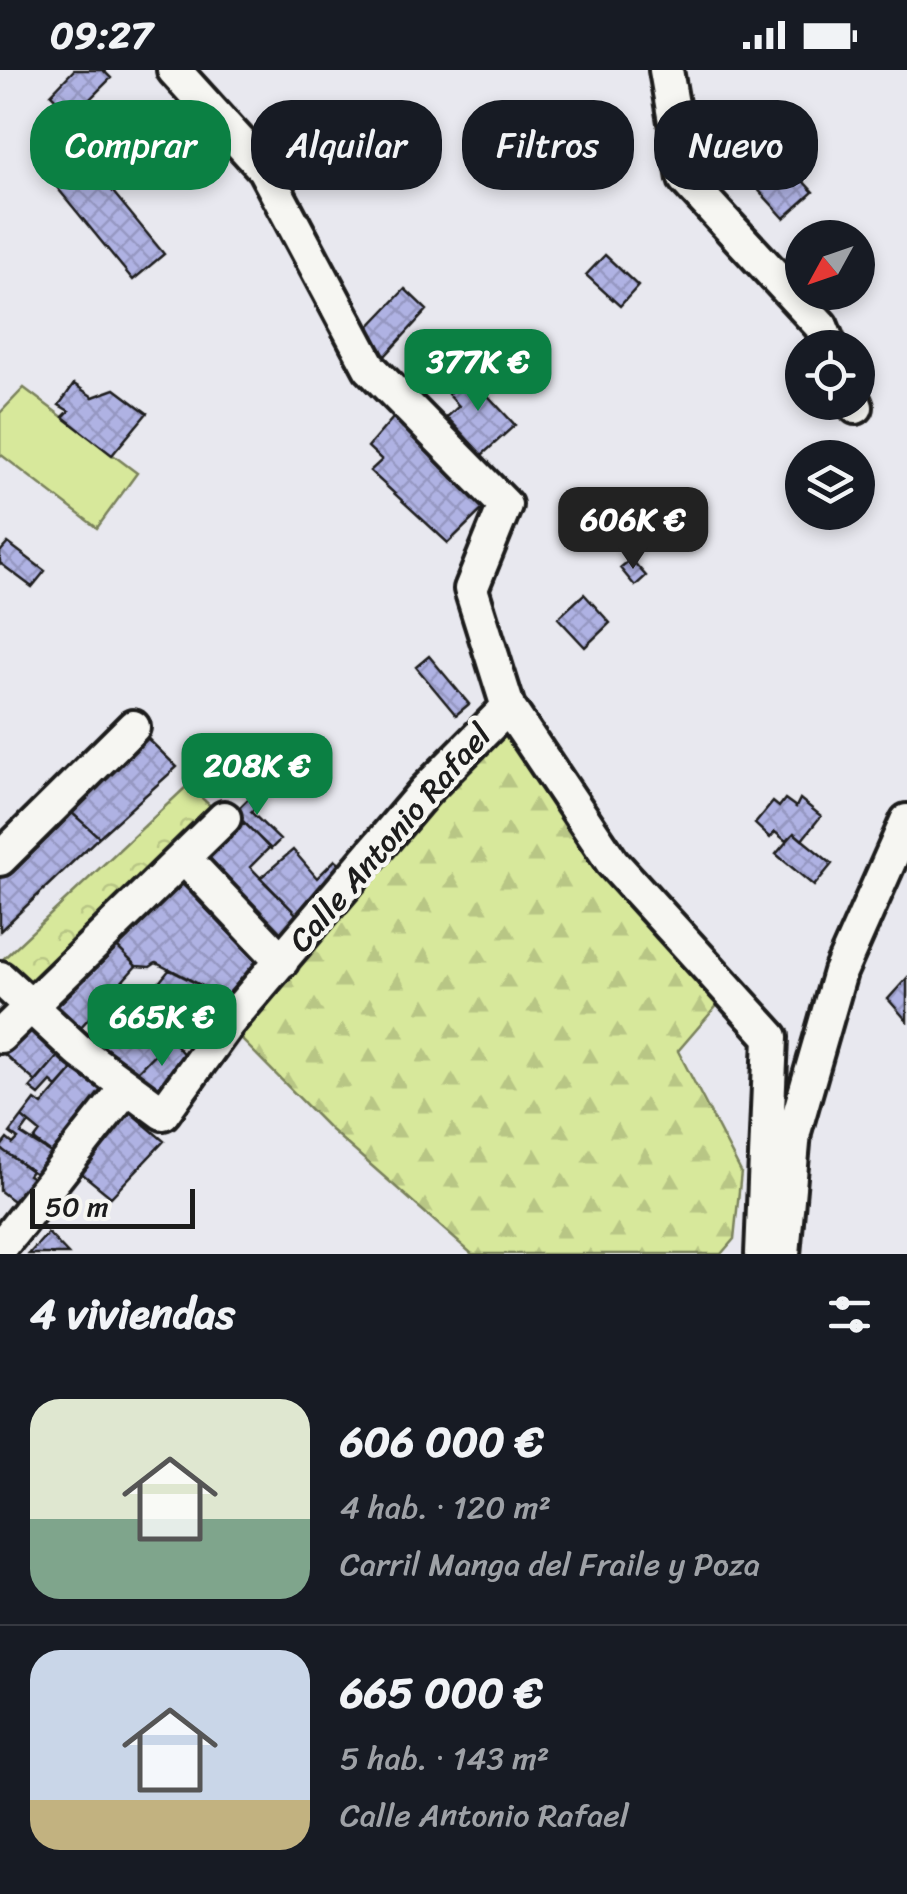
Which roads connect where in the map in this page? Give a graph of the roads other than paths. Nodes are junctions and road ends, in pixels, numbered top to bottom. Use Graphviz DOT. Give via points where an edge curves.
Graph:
graph roads {
  1 [pos="174,70"];
  2 [pos="666,70"];
  3 [pos="823,330"];
  4 [pos="508,706"];
  5 [pos="134,727"];
  6 [pos="224,818"];
  7 [pos="907,821"];
  8 [pos="184,858"];
  9 [pos="0,859"];
  10 [pos="282,962"];
  11 [pos="0,978"];
  12 [pos="30,1007"];
  13 [pos="0,1036"];
  14 [pos="126,1088"];
  15 [pos="776,1228"];
  16 [pos="0,1248"];
  17 [pos="762,1254"];
  1 -- 4 [label="street" via="264,169 370,368 505,506 471,589"];
  2 -- 3 [label="street" via="685,179"];
  4 -- 10 [label="street, Calle Antonio Rafael" via="425,791"];
  4 -- 15 [label="street" via="612,862 771,1037"];
  5 -- 9 [label="street"];
  6 -- 8 [label="street"];
  7 -- 15 [label="street" via="840,972 794,1132"];
  8 -- 10 [label="street"];
  8 -- 12 [label="street"];
  10 -- 14 [label="street, Calle Antonio Rafael" via="163,1113"];
  11 -- 12 [label="street"];
  12 -- 13 [label="street"];
  12 -- 14 [label="street"];
  14 -- 16 [label="street"];
  15 -- 17 [label="street"];
}
